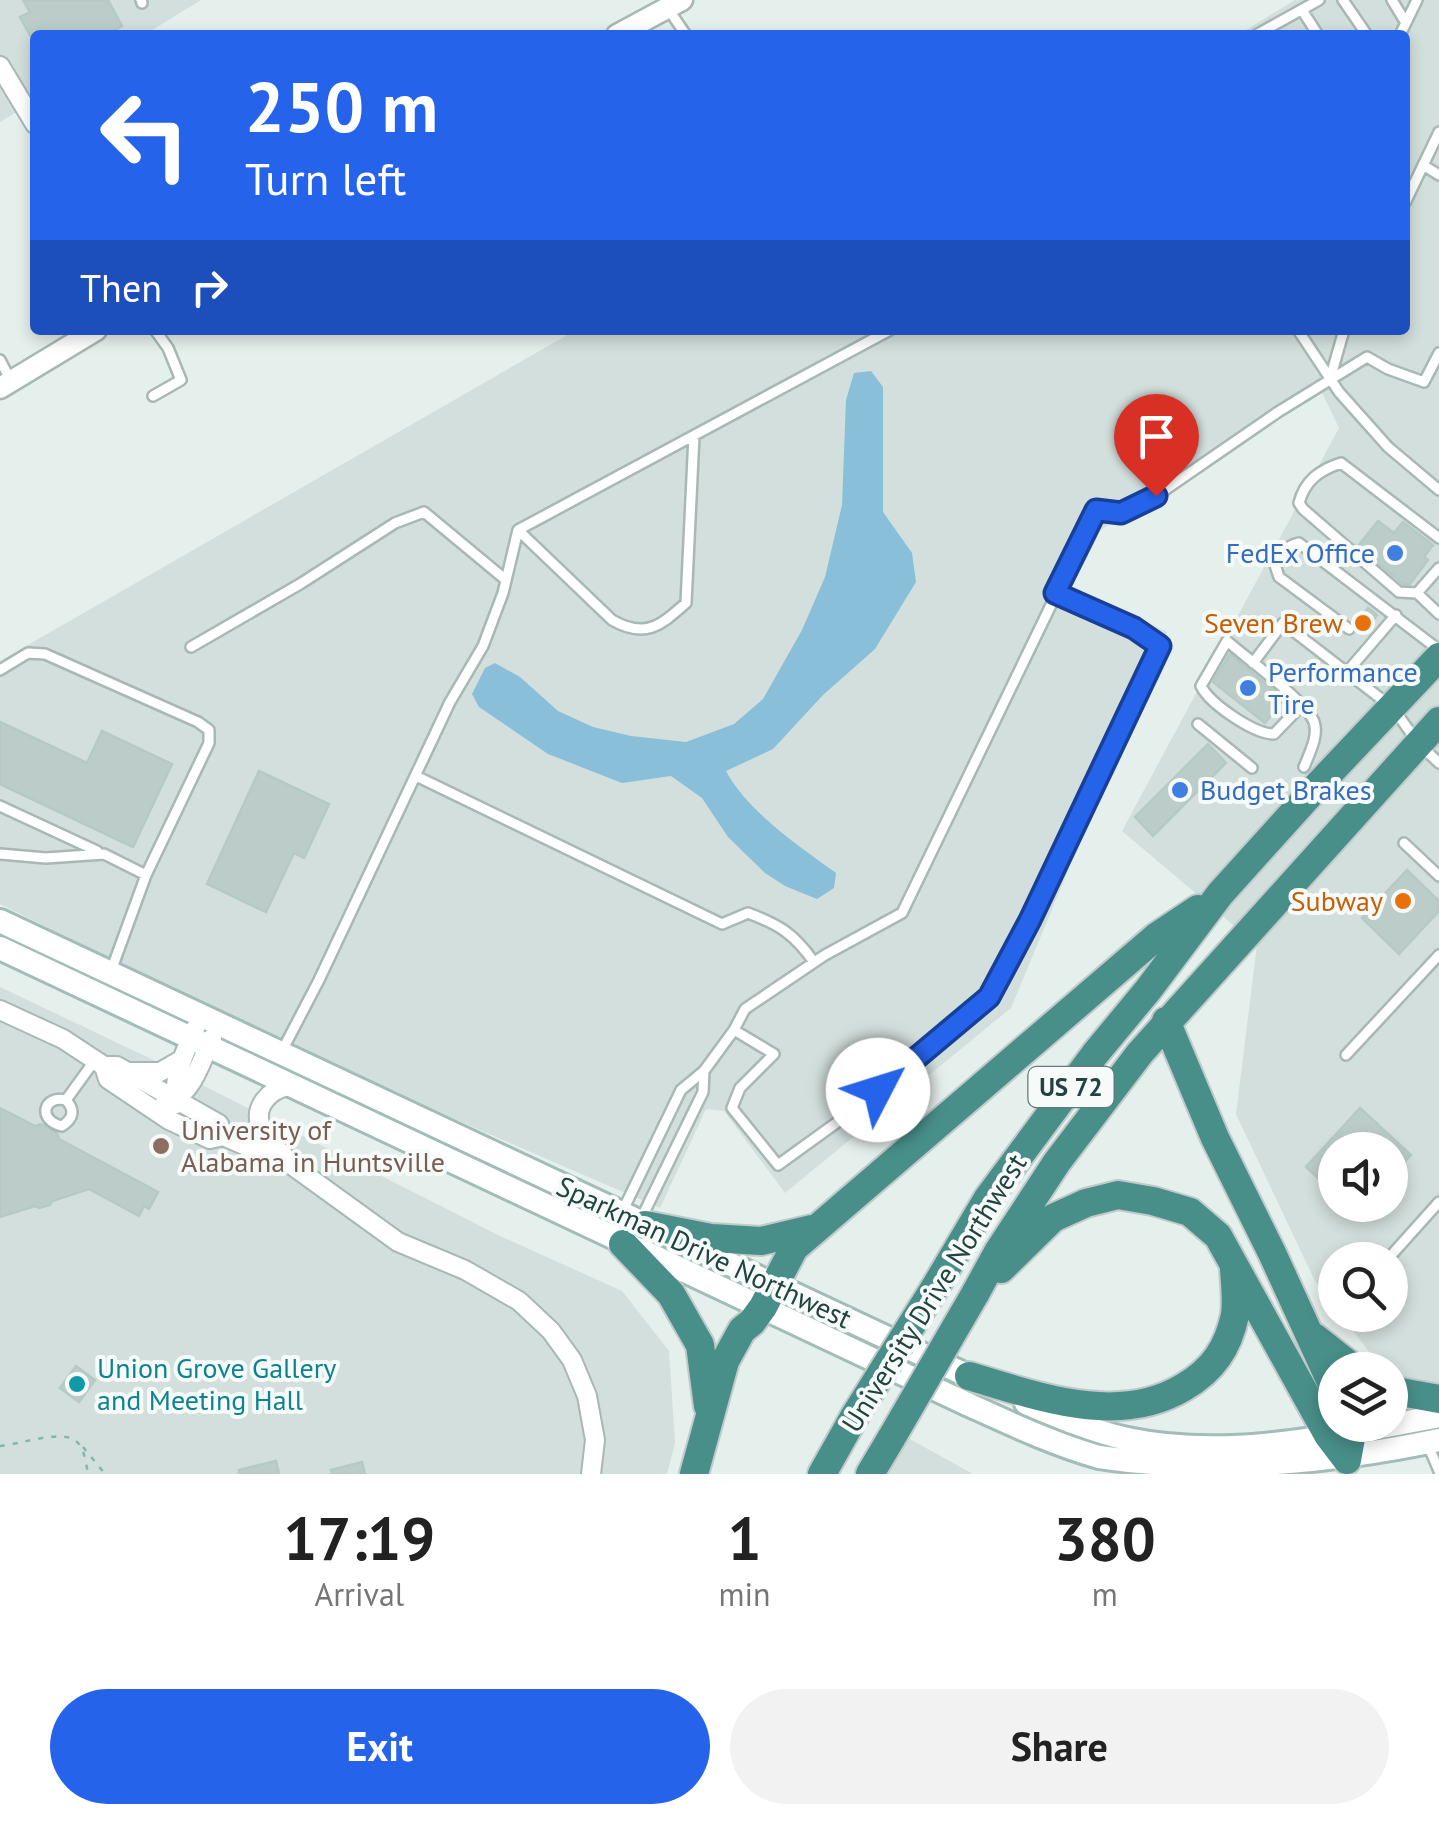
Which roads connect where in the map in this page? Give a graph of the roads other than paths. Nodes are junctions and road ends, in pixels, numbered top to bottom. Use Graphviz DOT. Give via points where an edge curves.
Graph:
graph roads {
  1 [pos="1319,0"];
  2 [pos="1344,0"];
  3 [pos="1392,0"];
  4 [pos="1417,0"];
  5 [pos="674,4"];
  6 [pos="1302,10"];
  7 [pos="1406,23"];
  8 [pos="626,30"];
  9 [pos="684,30"];
  10 [pos="1268,30"];
  11 [pos="1315,30"];
  12 [pos="1363,30"];
  13 [pos="1402,30"];
  14 [pos="0,66"];
  15 [pos="30,116"];
  16 [pos="1439,132"];
  17 [pos="1423,166"];
  18 [pos="1439,175"];
  19 [pos="1410,193"];
  20 [pos="88,335"];
  21 [pos="159,335"];
  22 [pos="881,335"];
  23 [pos="1301,335"];
  24 [pos="1343,335"];
  25 [pos="1439,354"];
  26 [pos="0,360"];
  27 [pos="1330,379"];
  28 [pos="6,384"];
  29 [pos="153,396"];
  30 [pos="694,436"];
  31 [pos="1439,490"];
  32 [pos="518,530"];
  33 [pos="1439,538"];
  34 [pos="1439,568"];
  35 [pos="506,580"];
  36 [pos="1055,593"];
  37 [pos="1417,593"];
  38 [pos="1439,614"];
  39 [pos="1396,615"];
  40 [pos="1349,629"];
  41 [pos="191,647"];
  42 [pos="1439,654"];
  43 [pos="1253,663"];
  44 [pos="0,670"];
  45 [pos="1347,672"];
  46 [pos="1302,705"];
  47 [pos="1393,708"];
  48 [pos="1439,720"];
  49 [pos="1198,724"];
  50 [pos="1418,744"];
  51 [pos="1439,764"];
  52 [pos="1252,768"];
  53 [pos="1304,768"];
  54 [pos="416,776"];
  55 [pos="0,806"];
  56 [pos="1404,843"];
  57 [pos="0,854"];
  58 [pos="104,854"];
  59 [pos="146,875"];
  60 [pos="1439,876"];
  61 [pos="1220,894"];
  62 [pos="0,921"];
  63 [pos="0,948"];
  64 [pos="1439,955"];
  65 [pos="814,962"];
  66 [pos="111,972"];
  67 [pos="0,1010"];
  68 [pos="210,1020"];
  69 [pos="1166,1021"];
  70 [pos="734,1030"];
  71 [pos="193,1049"];
  72 [pos="280,1053"];
  73 [pos="1346,1055"];
  74 [pos="99,1063"];
  75 [pos="704,1071"];
  76 [pos="126,1072"];
  77 [pos="288,1086"];
  78 [pos="66,1100"];
  79 [pos="176,1101"];
  80 [pos="142,1104"];
  81 [pos="185,1128"];
  82 [pos="223,1136"];
  83 [pos="293,1166"];
  84 [pos="1439,1202"];
  85 [pos="818,1227"];
  86 [pos="628,1231"];
  87 [pos="1403,1242"];
  88 [pos="1234,1268"];
  89 [pos="975,1294"];
  90 [pos="769,1295"];
  91 [pos="1311,1335"];
  92 [pos="1318,1352"];
  93 [pos="1333,1352"];
  94 [pos="969,1376"];
  95 [pos="1408,1394"];
  96 [pos="1318,1400"];
  97 [pos="1439,1400"];
  98 [pos="1439,1416"];
  99 [pos="710,1418"];
  100 [pos="1408,1423"];
  101 [pos="1408,1440"];
  102 [pos="1318,1441"];
  103 [pos="1433,1441"];
  104 [pos="1333,1442"];
  105 [pos="1439,1471"];
  106 [pos="592,1474"];
  107 [pos="694,1474"];
  108 [pos="822,1474"];
  109 [pos="870,1474"];
  1 -- 6 [label="lane"];
  2 -- 12 [label="lane"];
  3 -- 7 [label="lane"];
  4 -- 7 [label="lane"];
  5 -- 8 [label="street"];
  5 -- 9 [label="lane"];
  6 -- 10 [label="lane"];
  6 -- 11 [label="lane"];
  7 -- 13 [label="lane"];
  14 -- 15 [label="street"];
  16 -- 17 [label="lane"];
  17 -- 18 [label="lane"];
  17 -- 19 [label="lane"];
  20 -- 28 [label="street"];
  21 -- 29 [label="lane" via="180,380"];
  22 -- 30 [label="lane"];
  23 -- 27 [label="lane"];
  24 -- 27 [label="lane"];
  25 -- 27 [label="lane" via="1424,382 1367,357"];
  26 -- 28 [label="lane"];
  27 -- 31 [label="lane" via="1388,446"];
  27 -- 36 [label="lane" via="1156,496 1121,513 1096,510"];
  30 -- 32 [label="lane"];
  30 -- 32 [label="lane" via="686,603 662,626 630,630 612,620"];
  32 -- 35 [label="lane"];
  33 -- 37 [label="lane" via="1341,463 1319,470 1302,493 1303,509 1377,574 1399,592"];
  34 -- 37 [label="lane"];
  35 -- 41 [label="lane" via="424,512 395,522"];
  35 -- 54 [label="lane" via="483,646"];
  36 -- 65 [label="lane" via="902,913"];
  36 -- 70 [label="lane" via="1160,646 989,997 778,1165 732,1108 740,1088 774,1054"];
  37 -- 38 [label="lane"];
  39 -- 40 [label="lane" via="1300,543 1289,546 1275,565 1280,577"];
  39 -- 42 [label="lane"];
  39 -- 45 [label="lane" via="1366,641"];
  42 -- 47 [label="highway, University Drive Northwest / US 72"];
  43 -- 45 [label="lane" via="1283,623"];
  43 -- 46 [label="lane"];
  43 -- 46 [label="lane" via="1226,641 1201,686 1207,698 1262,734 1274,734"];
  44 -- 59 [label="lane" via="28,653 45,654 209,730"];
  45 -- 47 [label="lane"];
  46 -- 53 [label="lane" via="1315,722"];
  47 -- 50 [label="lane"];
  47 -- 61 [label="highway, University Drive Northwest / US 72"];
  48 -- 50 [label="highway, University Drive Northwest / US 72"];
  49 -- 52 [label="lane"];
  50 -- 51 [label="lane"];
  50 -- 69 [label="highway, University Drive Northwest / US 72"];
  54 -- 65 [label="lane" via="722,924 748,914 774,922"];
  54 -- 72 [label="lane"];
  55 -- 58 [label="lane"];
  56 -- 60 [label="lane"];
  57 -- 58 [label="lane"];
  58 -- 59 [label="lane"];
  59 -- 66 [label="lane"];
  61 -- 85 [label="highway" via="1156,936"];
  61 -- 108 [label="highway, University Drive Northwest / US 72, bridge" via="988,1198"];
  62 -- 66 [label="main road, Sparkman Drive Northwest"];
  63 -- 71 [label="main road, Sparkman Drive Northwest"];
  64 -- 73 [label="lane"];
  65 -- 70 [label="lane" via="745,1009"];
  66 -- 68 [label="main road, Sparkman Drive Northwest"];
  67 -- 74 [label="street"];
  68 -- 71 [label="street"];
  68 -- 72 [label="main road, Sparkman Drive Northwest"];
  69 -- 89 [label="highway, University Drive Northwest / US 72" via="1057,1162"];
  69 -- 91 [label="highway"];
  70 -- 75 [label="lane"];
  71 -- 76 [label="street" via="160,1072"];
  71 -- 77 [label="main road, Sparkman Drive Northwest"];
  71 -- 79 [label="street" via="175,1087"];
  71 -- 79 [label="street" via="186,1091"];
  72 -- 86 [label="main road, Sparkman Drive Northwest"];
  74 -- 76 [label="street"];
  74 -- 78 [label="lane"];
  74 -- 80 [label="street"];
  75 -- 86 [label="lane" via="703,1092"];
  75 -- 86 [label="lane" via="681,1090"];
  76 -- 79 [label="street"];
  77 -- 83 [label="street" via="264,1100 259,1118 266,1137"];
  77 -- 86 [label="main road, Sparkman Drive Northwest"];
  79 -- 80 [label="street"];
  79 -- 81 [label="street"];
  79 -- 82 [label="street" via="219,1124"];
  80 -- 81 [label="street"];
  81 -- 82 [label="street" via="210,1139"];
  82 -- 83 [label="street"];
  83 -- 106 [label="street" via="398,1242 520,1302 551,1331 587,1396"];
  84 -- 87 [label="lane"];
  85 -- 86 [label="highway" via="760,1241"];
  85 -- 90 [label="highway" via="794,1248"];
  86 -- 90 [label="main road, Sparkman Drive Northwest"];
  86 -- 99 [label="highway" via="700,1345"];
  88 -- 89 [label="highway" via="1218,1236 1190,1212 1118,1195 1054,1218"];
  88 -- 94 [label="highway" via="1236,1312 1224,1350 1168,1397 1096,1406"];
  88 -- 96 [label="highway"];
  89 -- 109 [label="highway, University Drive Northwest / US 72, bridge"];
  90 -- 94 [label="main road, Sparkman Drive Northwest"];
  90 -- 99 [label="highway" via="725,1362"];
  90 -- 104 [label="main road, Sparkman Drive Northwest" via="1018,1427 1102,1458 1172,1472 1252,1472"];
  91 -- 92 [label="highway"];
  91 -- 93 [label="highway"];
  94 -- 102 [label="main road, Sparkman Drive Northwest" via="1082,1426 1130,1439 1243,1448"];
  95 -- 97 [label="highway"];
  98 -- 100 [label="main road, Sparkman Drive Northwest"];
  99 -- 107 [label="highway"];
  101 -- 103 [label="main road, Sparkman Drive Northwest"];
  103 -- 105 [label="lane"];
}
